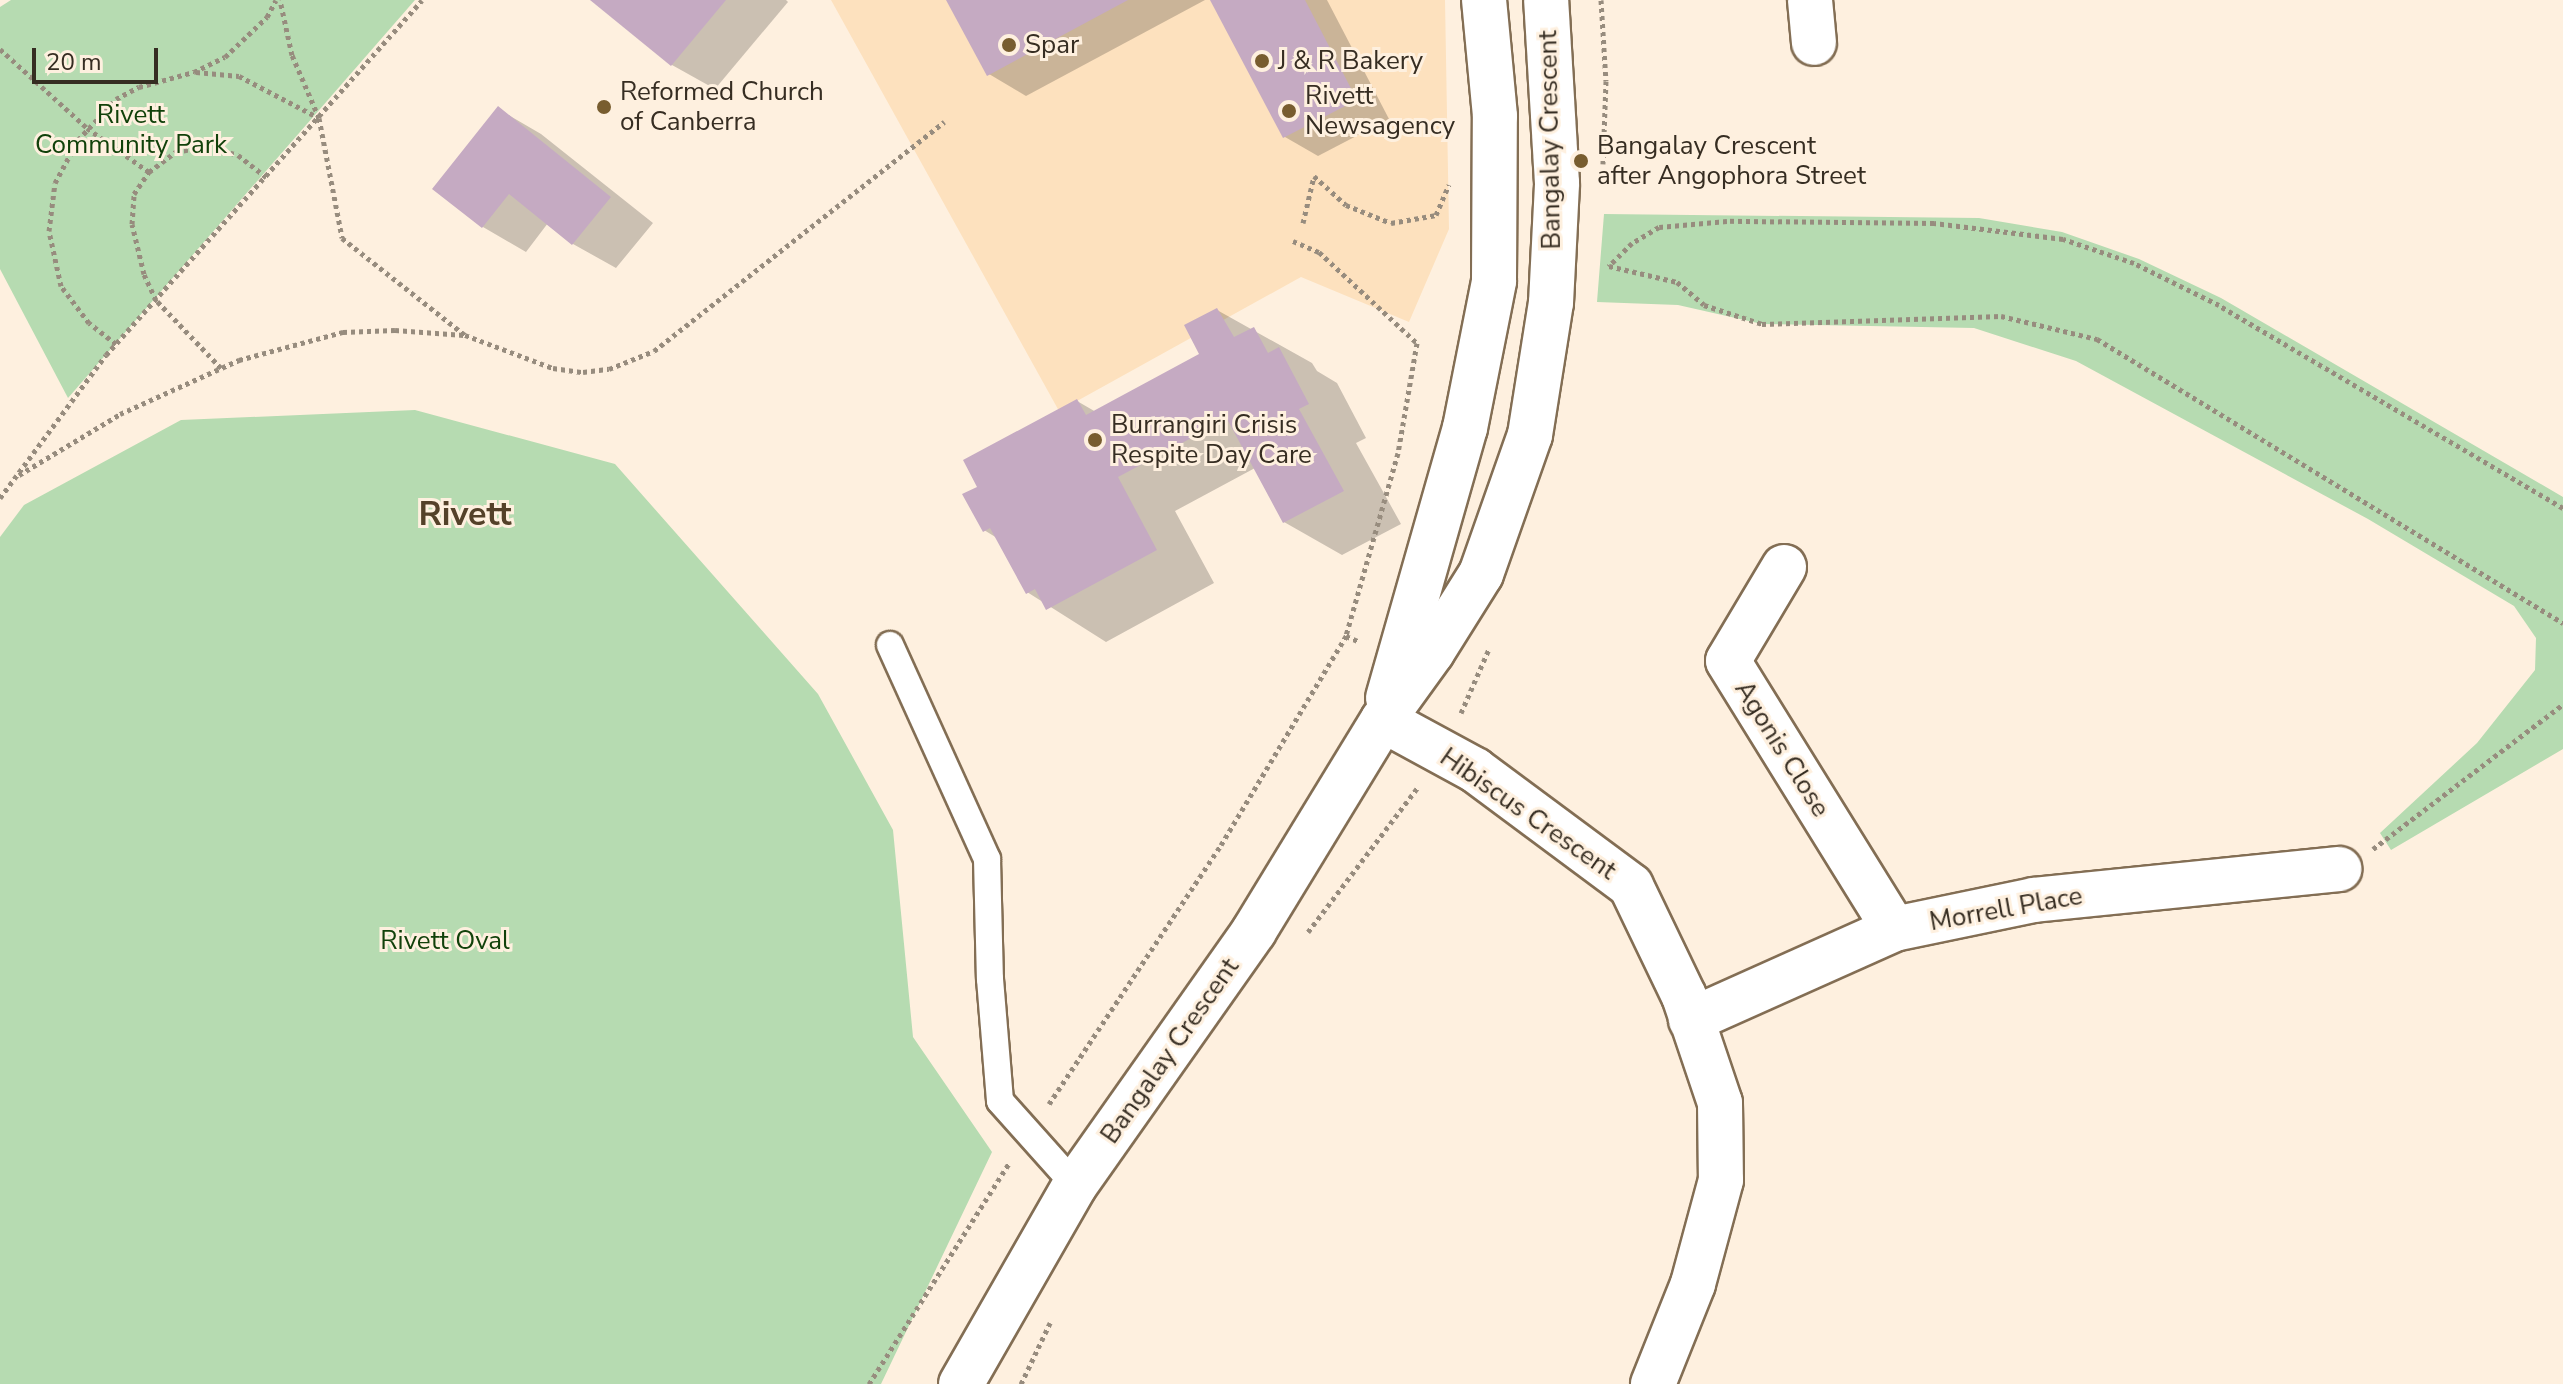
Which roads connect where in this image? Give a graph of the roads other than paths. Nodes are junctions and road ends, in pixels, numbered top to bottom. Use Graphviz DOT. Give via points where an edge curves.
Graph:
graph roads {
  1 [pos="1484,0"];
  2 [pos="1546,0"];
  3 [pos="1810,0"];
  4 [pos="1814,43"];
  5 [pos="1784,567"];
  6 [pos="890,645"];
  7 [pos="1409,664"];
  8 [pos="1383,720"];
  9 [pos="2339,869"];
  10 [pos="1894,929"];
  11 [pos="1691,1020"];
  12 [pos="1075,1185"];
  13 [pos="961,1384"];
  14 [pos="1653,1384"];
  1 -- 7 [label="street, Bangalay Crescent" via="1495,116 1494,281"];
  2 -- 7 [label="street, Bangalay Crescent" via="1557,183 1551,303 1530,435 1481,574"];
  3 -- 4 [label="street"];
  5 -- 10 [label="street, Agonis Close" via="1728,661"];
  6 -- 12 [label="lane" via="987,859 1000,1101"];
  7 -- 8 [label="street, Bangalay Crescent"];
  8 -- 11 [label="street, Hibiscus Crescent" via="1475,770 1631,886"];
  8 -- 12 [label="street, Bangalay Crescent" via="1254,931"];
  9 -- 10 [label="street, Morrell Place" via="2034,900"];
  10 -- 11 [label="street, Morrell Place"];
  11 -- 14 [label="street, Hibiscus Crescent" via="1720,1103 1721,1180 1693,1284"];
  12 -- 13 [label="street, Bangalay Crescent"];
}
